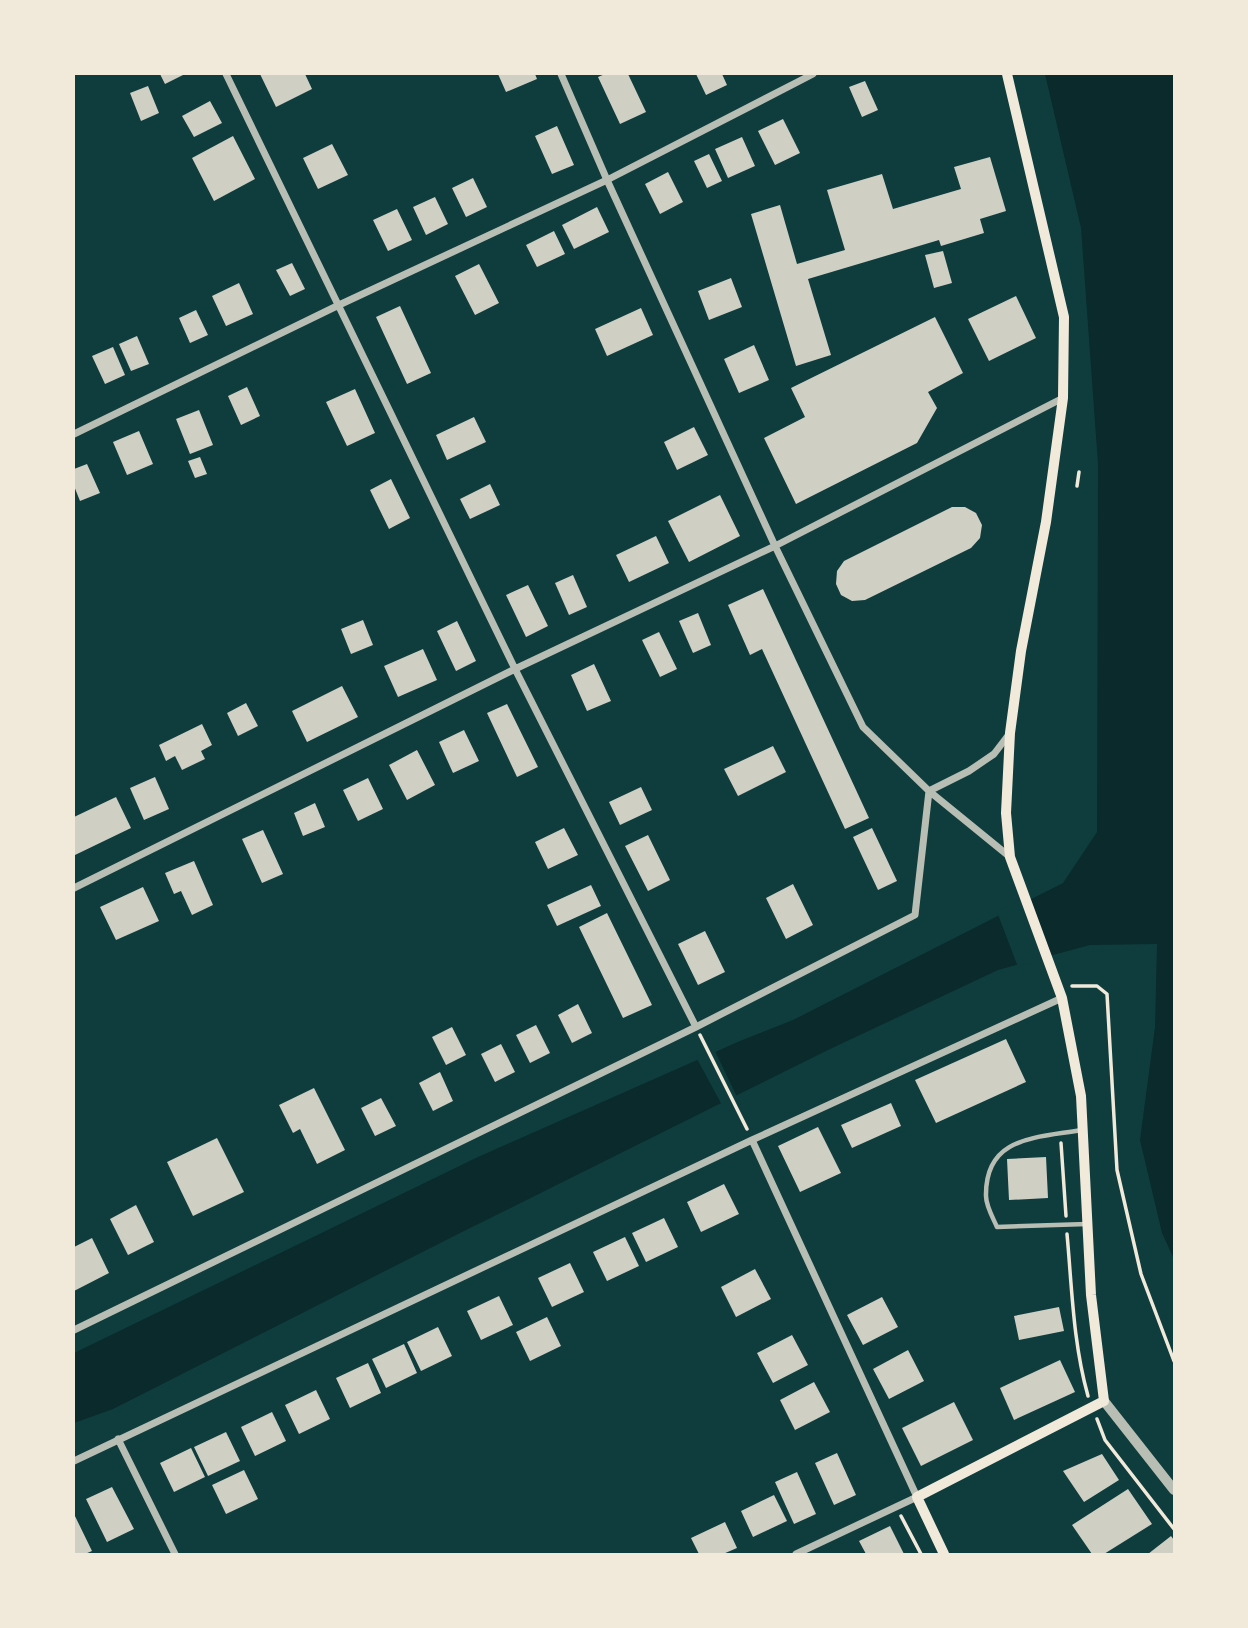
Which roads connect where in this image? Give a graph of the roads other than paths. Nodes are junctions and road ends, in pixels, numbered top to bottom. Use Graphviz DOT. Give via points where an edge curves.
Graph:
graph roads {
  1 [pos="226,74"];
  2 [pos="561,74"];
  3 [pos="814,74"];
  4 [pos="1007,74"];
  5 [pos="607,180"];
  6 [pos="339,305"];
  7 [pos="1063,398"];
  8 [pos="74,434"];
  9 [pos="775,546"];
  10 [pos="515,669"];
  11 [pos="1010,733"];
  12 [pos="929,791"];
  13 [pos="1010,857"];
  14 [pos="74,888"];
  15 [pos="1062,998"];
  16 [pos="696,1027"];
  17 [pos="1083,1130"];
  18 [pos="752,1140"];
  19 [pos="1087,1224"];
  20 [pos="74,1330"];
  21 [pos="1104,1401"];
  22 [pos="118,1439"];
  23 [pos="74,1461"];
  24 [pos="1174,1490"];
  25 [pos="917,1497"];
  26 [pos="175,1555"];
  27 [pos="796,1555"];
  28 [pos="944,1555"];
  1 -- 6 [label="street"];
  2 -- 5 [label="street"];
  3 -- 5 [label="street"];
  4 -- 7 [label="main road" via="1064,317"];
  5 -- 6 [label="street"];
  5 -- 9 [label="street"];
  6 -- 8 [label="street"];
  6 -- 10 [label="street"];
  7 -- 9 [label="street"];
  7 -- 11 [label="main road"];
  9 -- 10 [label="street"];
  9 -- 12 [label="street" via="863,727"];
  10 -- 14 [label="street"];
  10 -- 16 [label="street"];
  11 -- 12 [label="street" via="994,754"];
  11 -- 13 [label="main road" via="1006,813"];
  12 -- 13 [label="street"];
  12 -- 16 [label="street" via="915,915"];
  13 -- 15 [label="main road"];
  15 -- 17 [label="main road"];
  15 -- 18 [label="street"];
  16 -- 20 [label="street"];
  17 -- 19 [label="main road"];
  17 -- 19 [label="lane" via="1007,1146 992,1161 986,1197 997,1227"];
  18 -- 22 [label="street"];
  18 -- 25 [label="street"];
  19 -- 21 [label="main road"];
  21 -- 24 [label="street"];
  21 -- 25 [label="main road"];
  22 -- 23 [label="street"];
  22 -- 26 [label="street"];
  25 -- 27 [label="street"];
  25 -- 28 [label="main road"];
}
